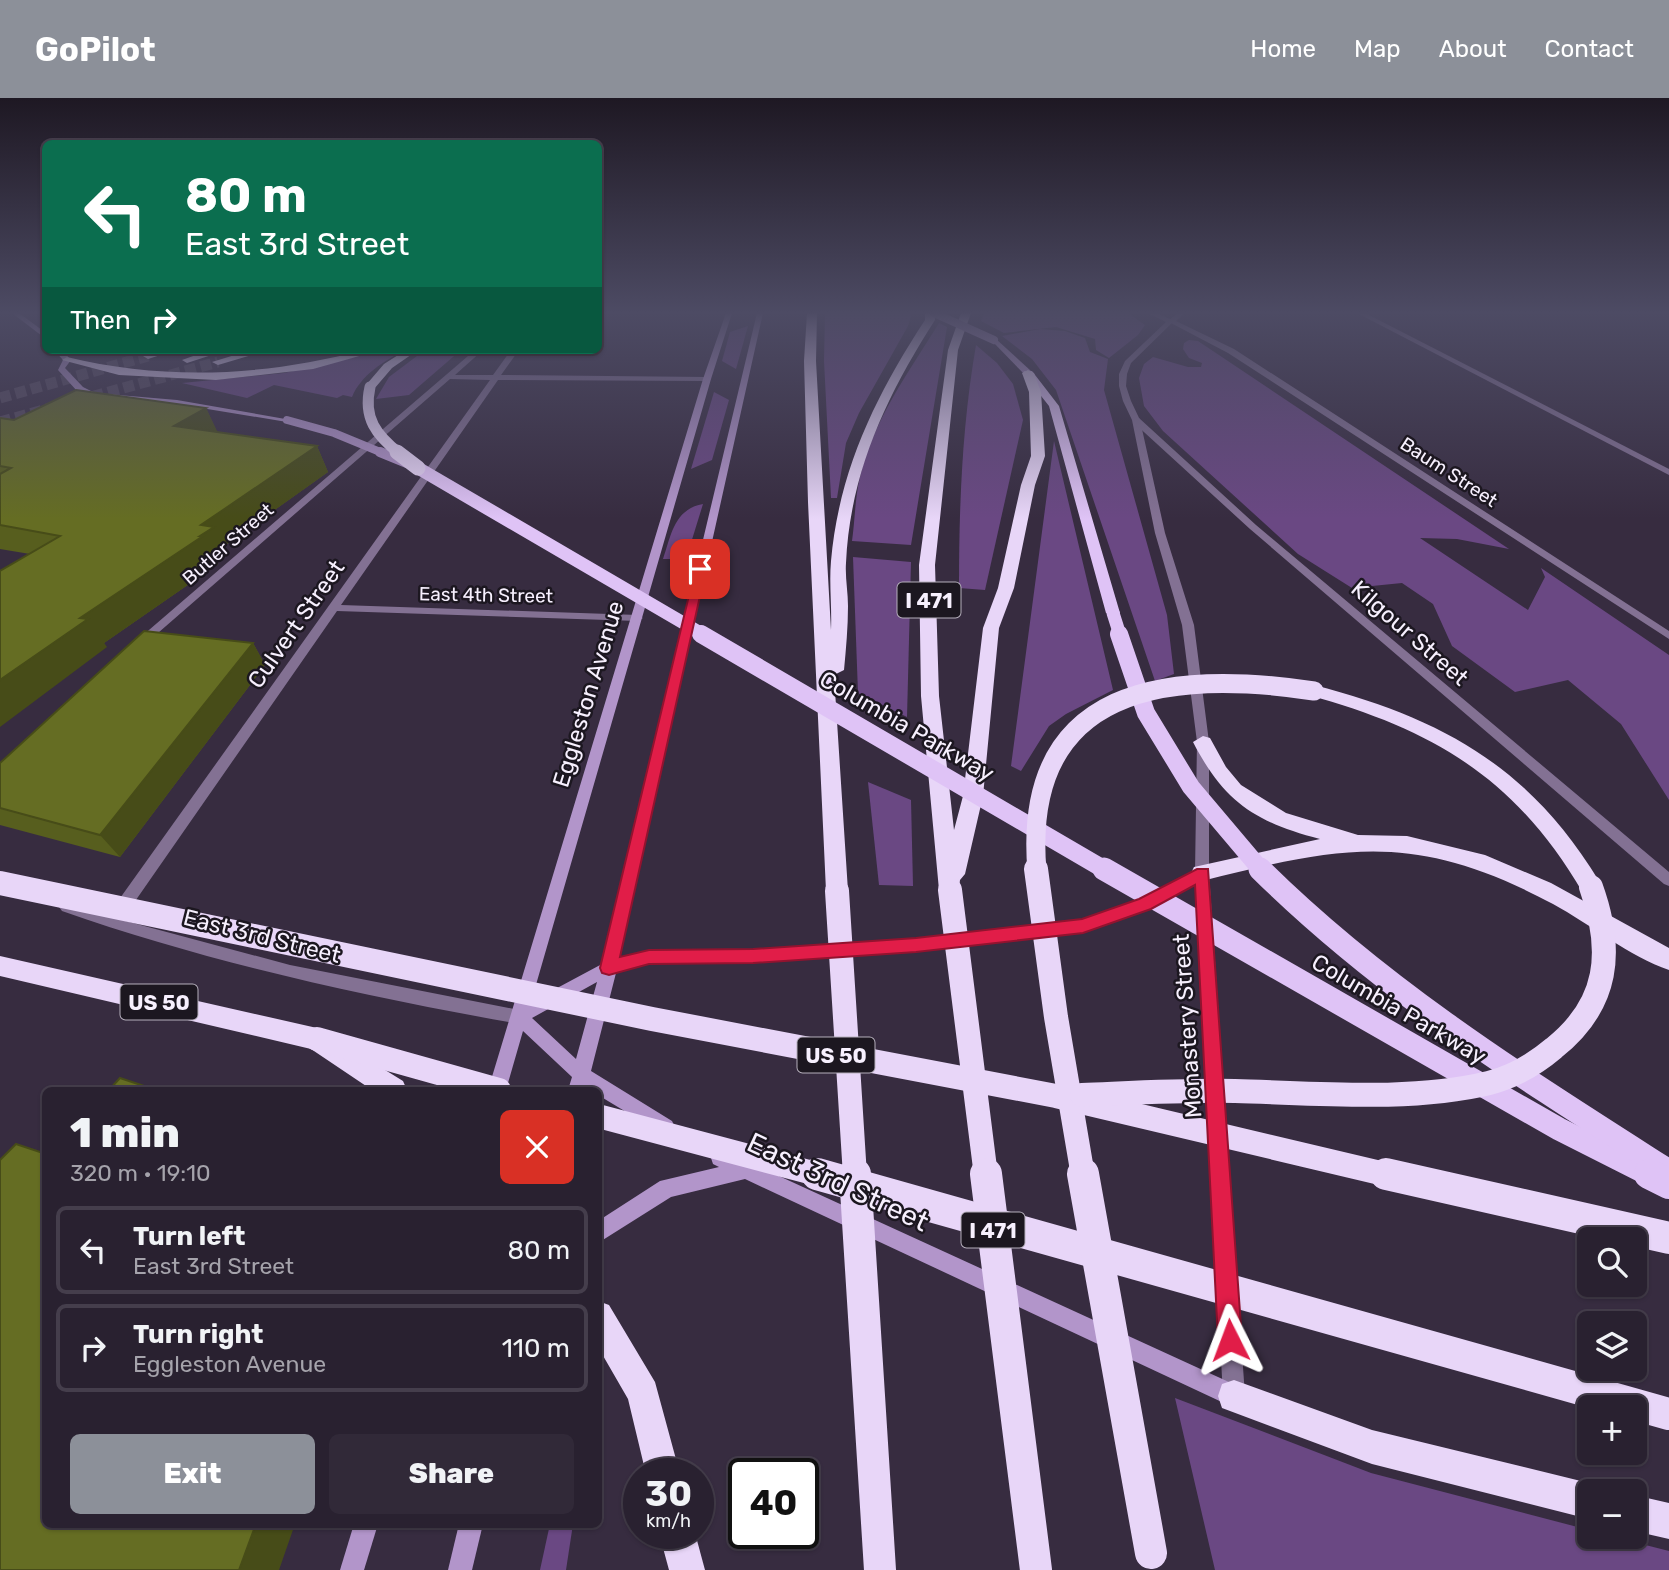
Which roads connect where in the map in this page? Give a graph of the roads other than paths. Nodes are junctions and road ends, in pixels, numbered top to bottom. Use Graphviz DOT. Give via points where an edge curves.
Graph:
graph roads {
  1 [pos="73,382"];
  2 [pos="375,382"];
  3 [pos="441,382"];
  4 [pos="494,382"];
  5 [pos="706,382"];
  6 [pos="744,382"];
  7 [pos="811,382"];
  8 [pos="892,382"];
  9 [pos="949,382"];
  10 [pos="1031,382"];
  11 [pos="1035,382"];
  12 [pos="1122,382"];
  13 [pos="1278,382"];
  14 [pos="1493,382"];
  15 [pos="93,395"];
  16 [pos="83,400"];
  17 [pos="1136,420"];
  18 [pos="418,468"];
  19 [pos="1669,472"];
  20 [pos="333,608"];
  21 [pos="638,618"];
  22 [pos="1669,636"];
  23 [pos="132,650"];
  24 [pos="828,738"];
  25 [pos="1203,742"];
  26 [pos="1371,843"];
  27 [pos="1202,873"];
  28 [pos="1665,877"];
  29 [pos="0,883"];
  30 [pos="950,890"];
  31 [pos="111,923"];
  32 [pos="1669,960"];
  33 [pos="0,966"];
  34 [pos="609,968"];
  35 [pos="519,1017"];
  36 [pos="317,1039"];
  37 [pos="579,1083"];
  38 [pos="389,1087"];
  39 [pos="487,1087"];
  40 [pos="499,1087"];
  41 [pos="602,1095"];
  42 [pos="1056,1096"];
  43 [pos="602,1117"];
  44 [pos="746,1170"];
  45 [pos="1669,1171"];
  46 [pos="1669,1184"];
  47 [pos="602,1230"];
  48 [pos="1669,1238"];
  49 [pos="602,1323"];
  50 [pos="1234,1396"];
  51 [pos="1669,1414"];
  52 [pos="659,1458"];
  53 [pos="1577,1498"];
  54 [pos="1647,1516"];
  55 [pos="1669,1521"];
  56 [pos="365,1528"];
  57 [pos="470,1528"];
  58 [pos="681,1549"];
  59 [pos="352,1570"];
  60 [pos="460,1570"];
  61 [pos="687,1570"];
  62 [pos="880,1570"];
  63 [pos="1036,1570"];
  64 [pos="1155,1570"];
  1 -- 15 [label="main road"];
  2 -- 18 [label="highway, bridge" via="365,403 365,419"];
  3 -- 23 [label="street, Butler Street"];
  4 -- 20 [label="street, Culvert Street"];
  5 -- 21 [label="main road, Eggleston Avenue"];
  6 -- 34 [label="main road"];
  7 -- 24 [label="highway"];
  8 -- 24 [label="highway" via="859,447 853,474 839,558 840,609"];
  9 -- 30 [label="highway, I 471" via="927,565 930,696"];
  10 -- 30 [label="highway" via="1038,456 1006,588 991,628 973,796"];
  11 -- 45 [label="highway, bridge" via="1054,406 1145,711 1172,759 1217,820 1335,942 1432,1016"];
  12 -- 17 [label="street, Monastery Street" via="1122,393"];
  13 -- 22 [label="street, Baum Street"];
  14 -- 19 [label="street"];
  15 -- 16 [label="street"];
  15 -- 18 [label="main road, Columbia Parkway, bridge" via="251,413 334,433"];
  17 -- 25 [label="street, Monastery Street" via="1160,533 1188,625"];
  17 -- 28 [label="street, Kilgour Street" via="1262,535"];
  18 -- 46 [label="highway, Columbia Parkway, bridge" via="1012,816 1547,1122"];
  20 -- 21 [label="street, East 4th Street"];
  20 -- 31 [label="street, Culvert Street"];
  21 -- 35 [label="main road, Eggleston Avenue"];
  24 -- 62 [label="highway, bridge"];
  25 -- 26 [label="highway" via="1223,778 1272,816"];
  25 -- 27 [label="street, Monastery Street"];
  26 -- 27 [label="highway" via="1287,851"];
  26 -- 32 [label="highway" via="1442,850 1508,873 1542,887"];
  27 -- 34 [label="main road" via="1145,904 1083,926 916,945 753,956 649,957"];
  27 -- 50 [label="street, Monastery Street"];
  29 -- 31 [label="street, East 3rd Street"];
  29 -- 42 [label="highway, US 50, bridge" via="652,1019"];
  30 -- 63 [label="highway, I 471, bridge"];
  31 -- 35 [label="street, East 3rd Street" via="265,965"];
  33 -- 36 [label="highway, US 50"];
  34 -- 35 [label="main road"];
  34 -- 37 [label="main road"];
  35 -- 37 [label="main road, East 3rd Street"];
  35 -- 40 [label="main road, Eggleston Avenue"];
  36 -- 38 [label="highway"];
  36 -- 39 [label="highway, US 50, bridge"];
  41 -- 44 [label="main road, East 3rd Street"];
  42 -- 48 [label="highway, US 50, bridge"];
  42 -- 64 [label="highway, bridge" via="1198,1090 1355,1095 1462,1087 1503,1079 1547,1053 1592,1009 1605,955 1601,912 1571,852 1544,816 1476,758 1386,713 1314,691 1215,681 1125,700 1096,715 1062,744 1038,798 1037,873 1054,1010"];
  43 -- 51 [label="highway, bridge" via="892,1192 1109,1258"];
  44 -- 47 [label="main road" via="667,1188"];
  44 -- 50 [label="main road, East 3rd Street"];
  49 -- 52 [label="highway" via="643,1394"];
  50 -- 53 [label="highway" via="1372,1447"];
  54 -- 55 [label="highway"];
  56 -- 59 [label="main road"];
  57 -- 60 [label="main road"];
  58 -- 61 [label="highway"];
}
